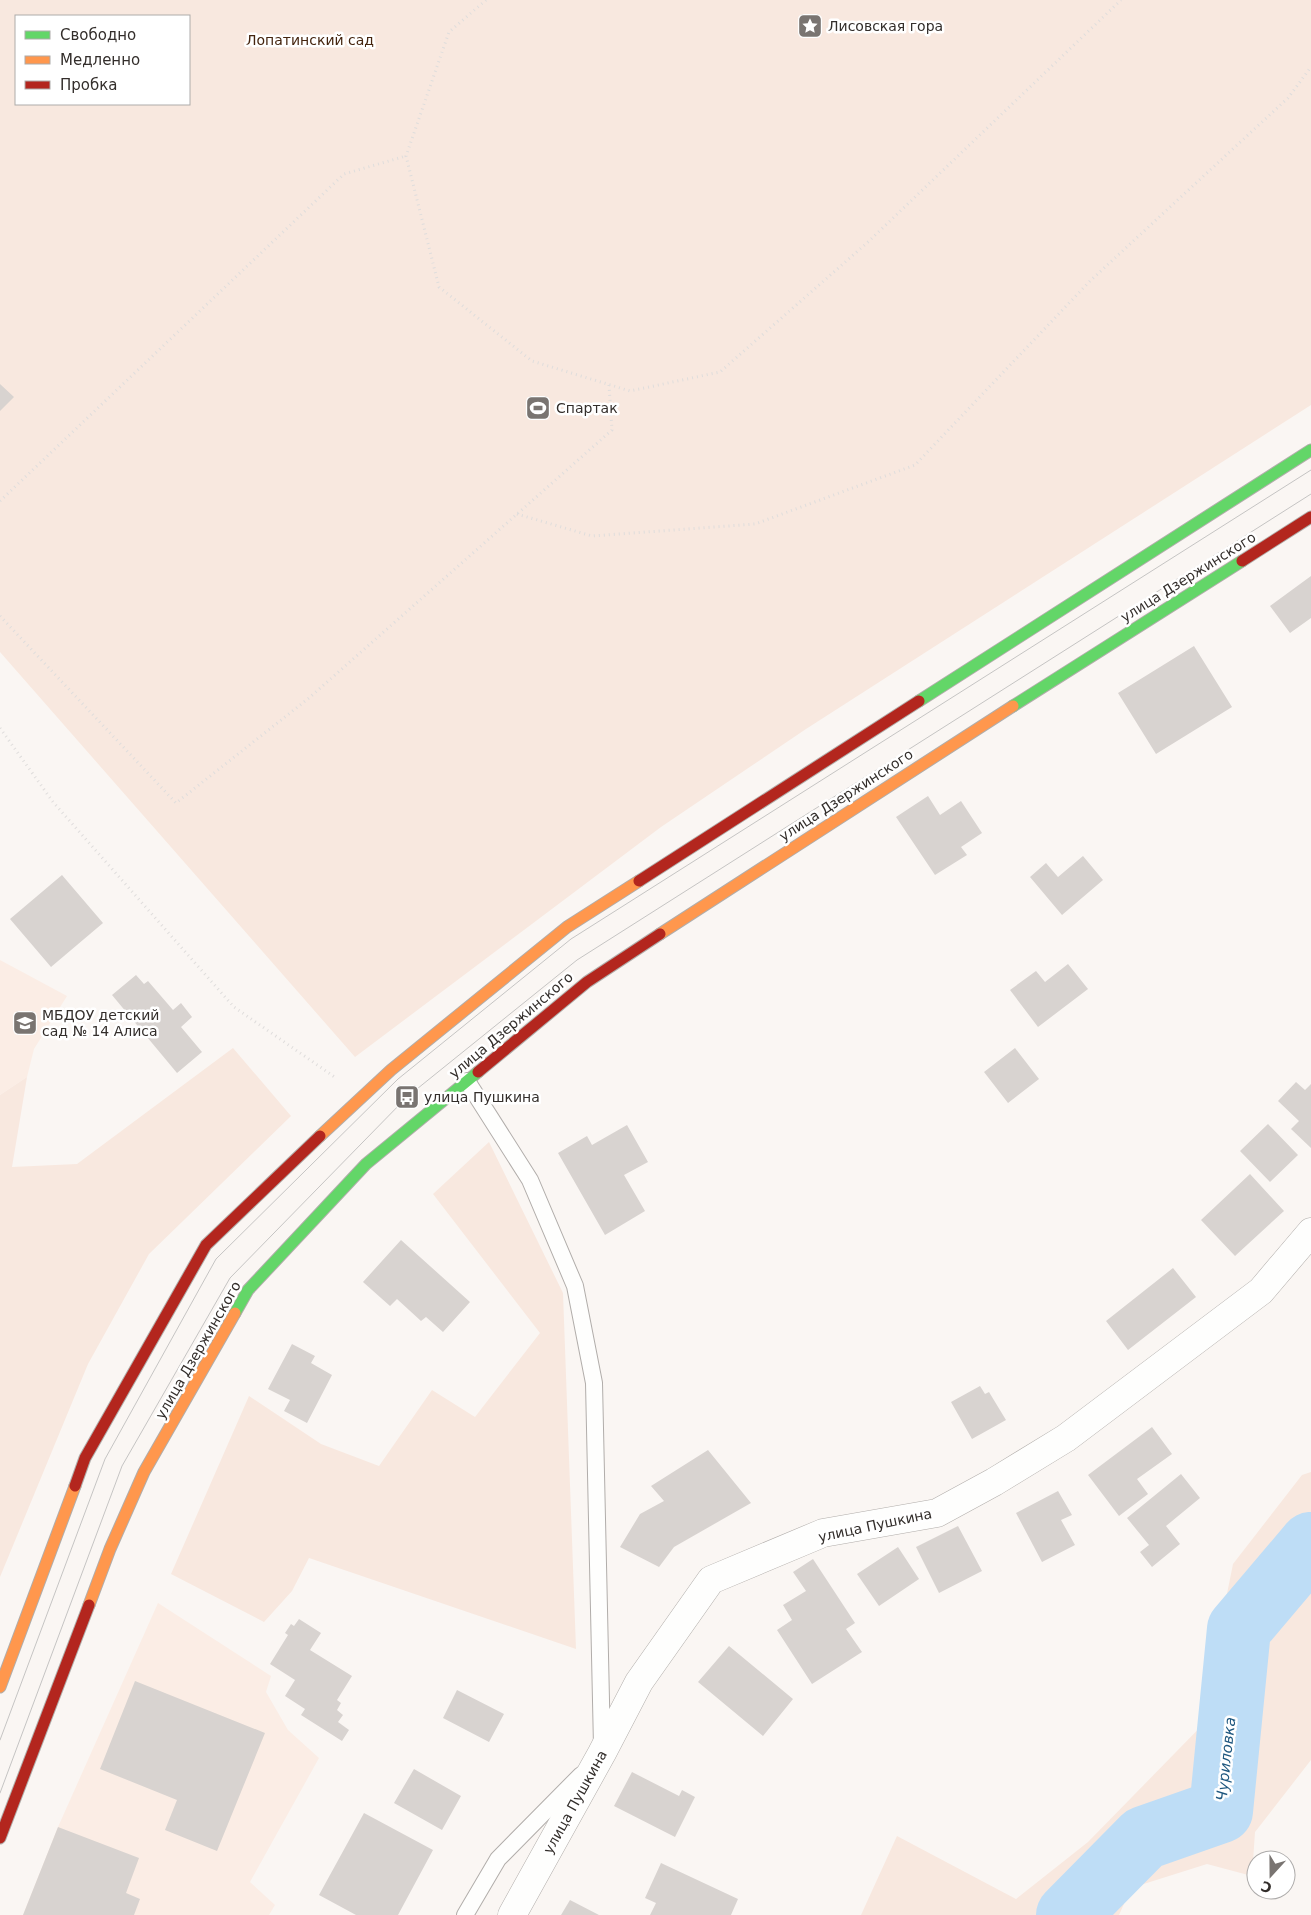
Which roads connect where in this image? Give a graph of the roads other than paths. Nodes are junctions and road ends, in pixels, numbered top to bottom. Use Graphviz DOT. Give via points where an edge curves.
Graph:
graph roads {
  1 [pos="1311,450"];
  2 [pos="1311,517"];
  3 [pos="468,1081"];
  4 [pos="1311,1232"];
  5 [pos="0,1688"];
  6 [pos="602,1753"];
  7 [pos="0,1838"];
  8 [pos="465,1915"];
  9 [pos="512,1915"];
  1 -- 5 [label="main road" via="567,926 391,1070 341,1117 206,1245 85,1458"];
  2 -- 3 [label="main road, улица Дзержинского" via="929,759 587,982"];
  3 -- 6 [label="lane" via="530,1180 575,1286 594,1383"];
  3 -- 7 [label="main road, улица Дзержинского" via="366,1164 248,1290 144,1472 110,1549"];
  4 -- 6 [label="street, улица Пушкина" via="1261,1291 1066,1438 994,1482 936,1512 823,1533 711,1580 639,1682"];
  6 -- 8 [label="lane" via="498,1859"];
  6 -- 9 [label="street, улица Пушкина"];
}
